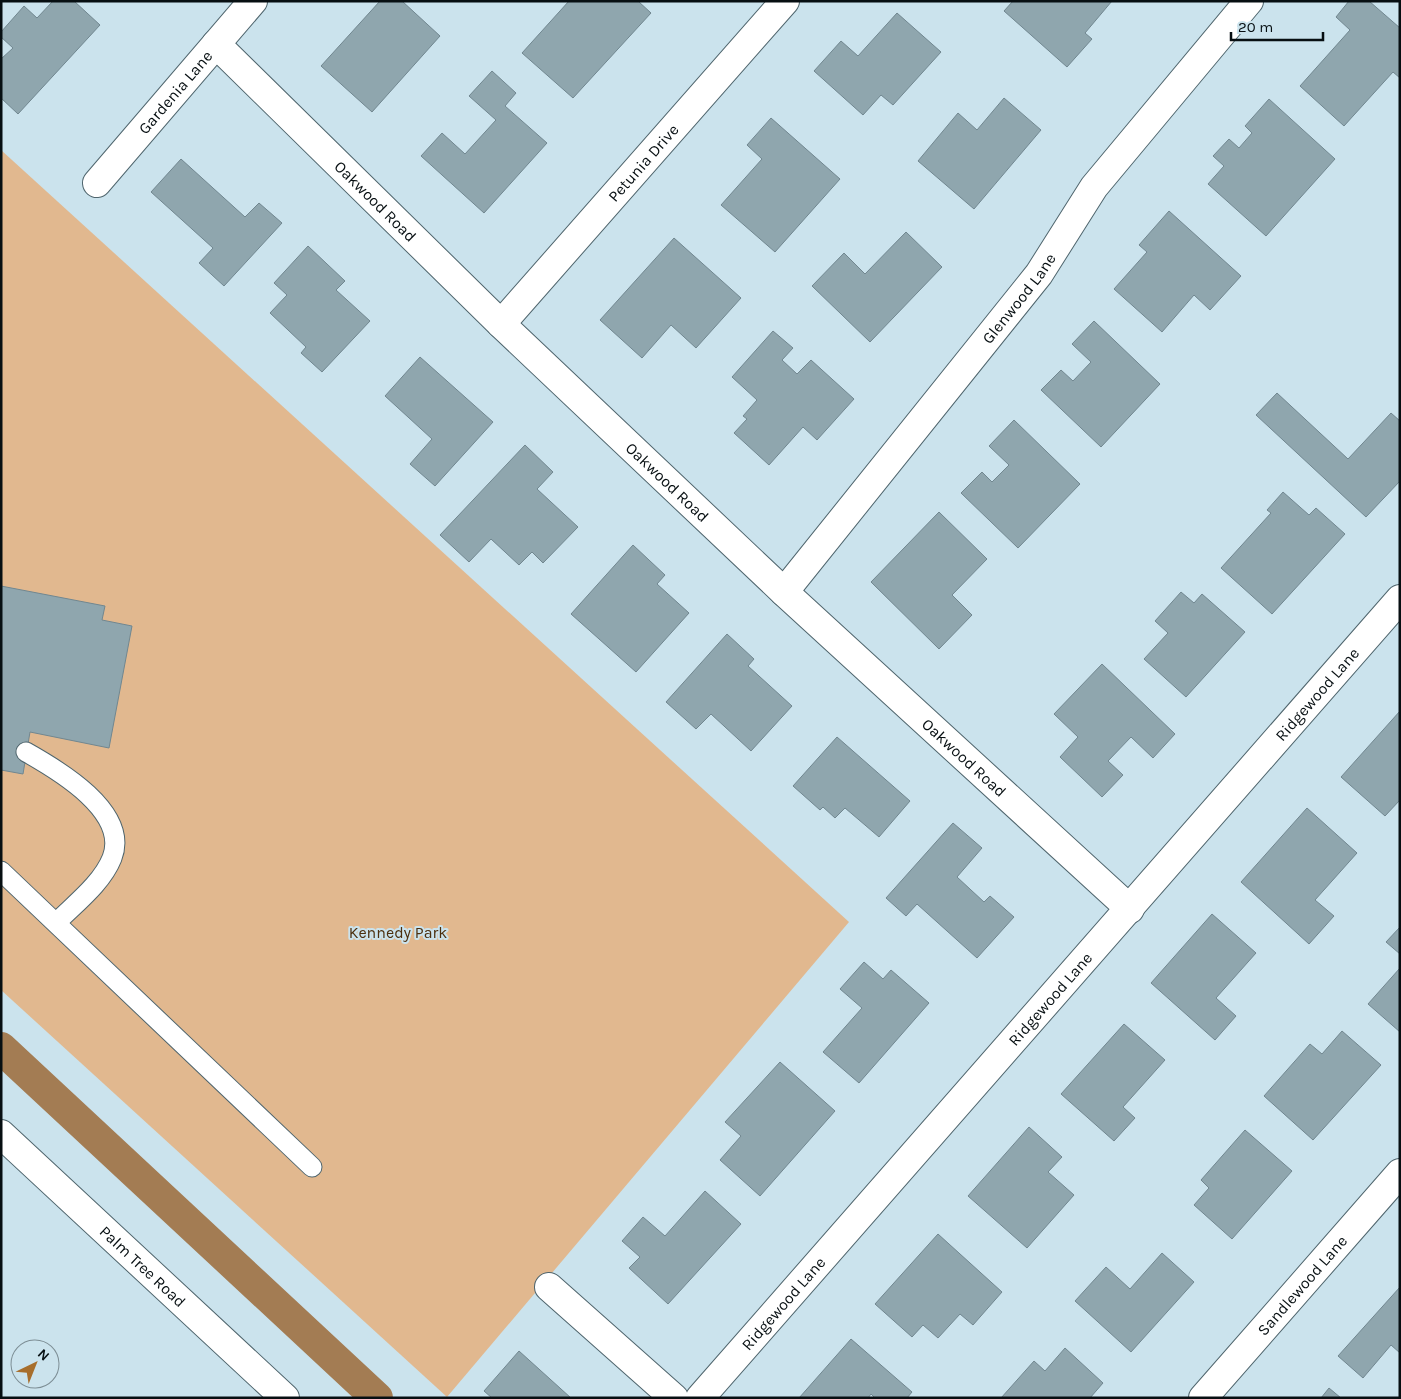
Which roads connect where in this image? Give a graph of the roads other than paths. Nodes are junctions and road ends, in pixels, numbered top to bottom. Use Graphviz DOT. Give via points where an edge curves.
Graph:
graph roads {
  1 [pos="253,1"];
  2 [pos="785,1"];
  3 [pos="1249,1"];
  4 [pos="216,44"];
  5 [pos="97,183"];
  6 [pos="501,324"];
  7 [pos="784,592"];
  8 [pos="1400,599"];
  9 [pos="26,752"];
  10 [pos="1,871"];
  11 [pos="1130,909"];
  12 [pos="57,922"];
  13 [pos="1,1134"];
  14 [pos="312,1167"];
  15 [pos="1400,1173"];
  16 [pos="549,1287"];
  17 [pos="285,1398"];
  18 [pos="674,1398"];
  19 [pos="700,1398"];
  20 [pos="1203,1398"];
  1 -- 4 [label="street, Gardenia Lane"];
  2 -- 6 [label="street, Petunia Drive"];
  3 -- 7 [label="street, Glenwood Lane" via="1094,186 1039,274"];
  4 -- 5 [label="street, Gardenia Lane"];
  4 -- 6 [label="street, Oakwood Road"];
  6 -- 7 [label="street, Oakwood Road"];
  7 -- 11 [label="street, Oakwood Road"];
  8 -- 11 [label="street, Ridgewood Lane"];
  9 -- 12 [label="lane" via="67,776 101,809 112,827 115,844 102,876"];
  10 -- 12 [label="lane"];
  11 -- 19 [label="street, Ridgewood Lane"];
  12 -- 14 [label="lane"];
  13 -- 17 [label="street, Palm Tree Road"];
  15 -- 20 [label="street, Sandlewood Lane"];
  16 -- 18 [label="street"];
}
